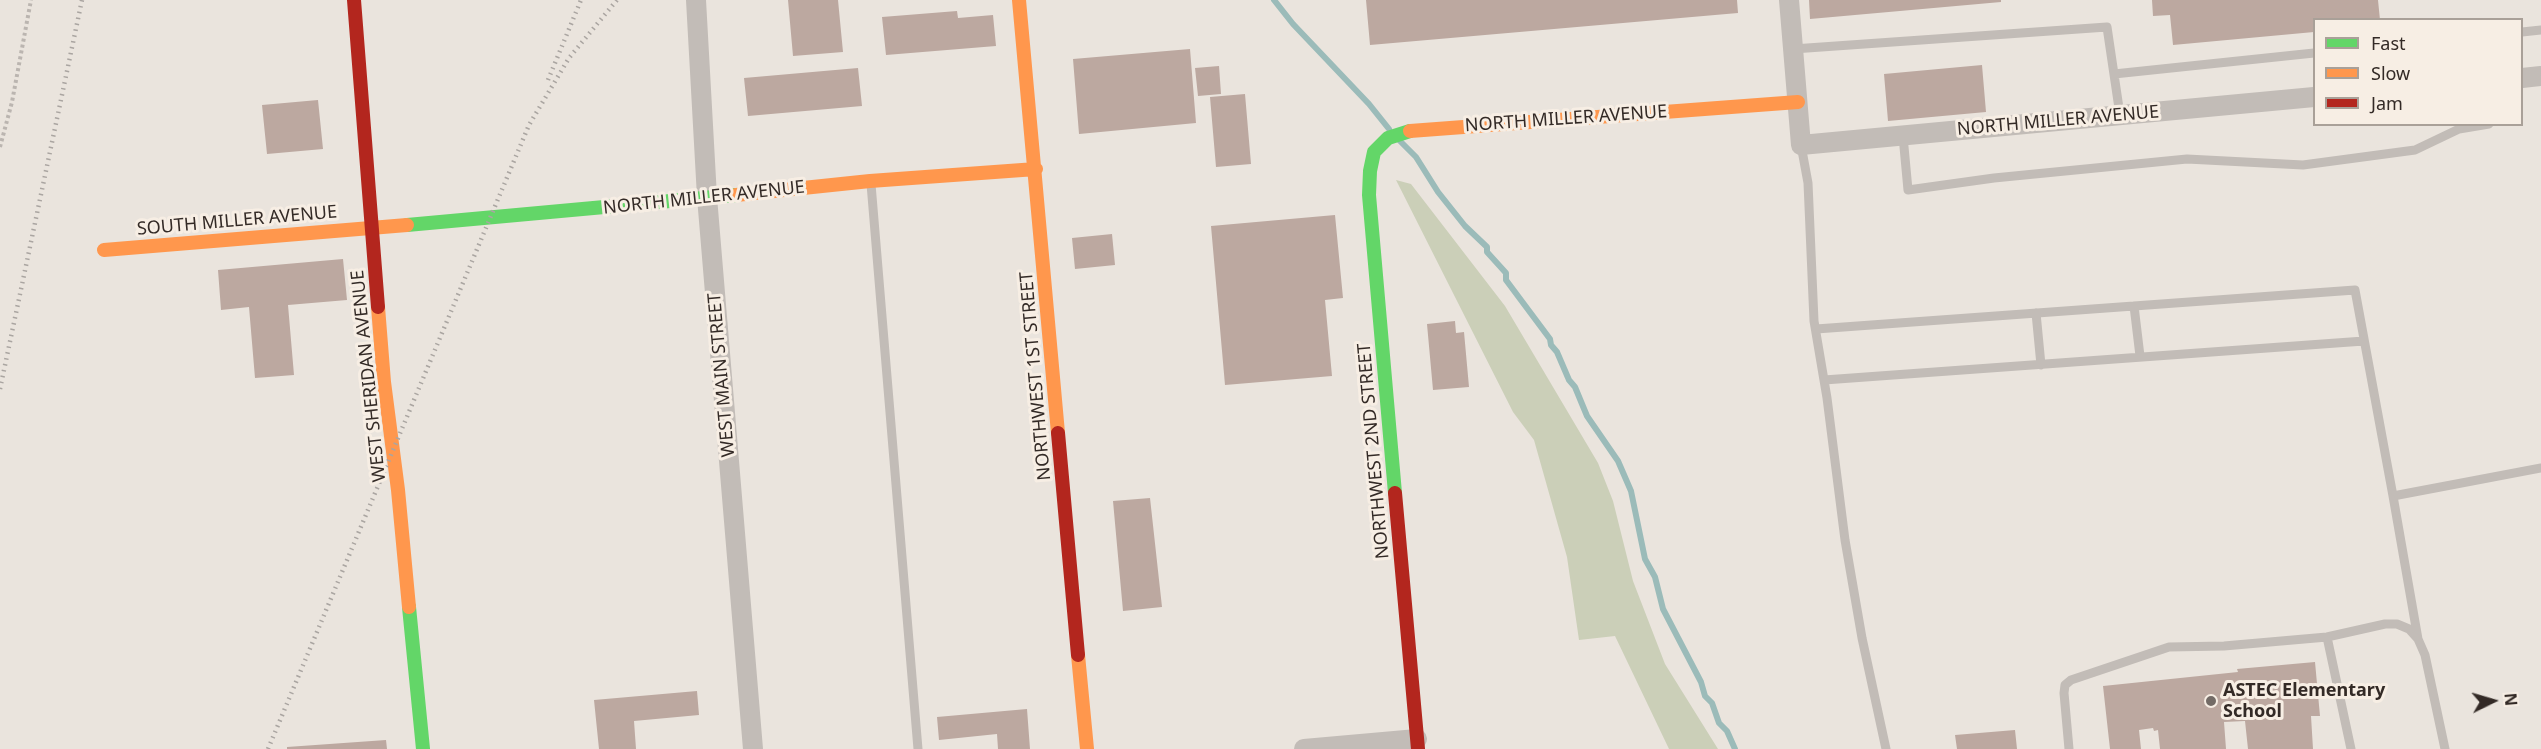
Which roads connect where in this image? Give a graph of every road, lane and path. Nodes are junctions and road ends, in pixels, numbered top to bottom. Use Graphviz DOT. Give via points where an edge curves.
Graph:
graph roads {
  1 [pos="32,0"];
  2 [pos="354,0"];
  3 [pos="696,0"];
  4 [pos="1020,0"];
  5 [pos="1789,0"];
  6 [pos="2541,30"];
  7 [pos="2523,32"];
  8 [pos="1793,49"];
  9 [pos="2313,53"];
  10 [pos="2114,74"];
  11 [pos="2541,76"];
  12 [pos="2523,78"];
  13 [pos="2313,97"];
  14 [pos="1798,102"];
  15 [pos="2120,115"];
  16 [pos="2476,126"];
  17 [pos="1903,136"];
  18 [pos="1381,145"];
  19 [pos="1802,145"];
  20 [pos="0,147"];
  21 [pos="1036,169"];
  22 [pos="870,181"];
  23 [pos="707,197"];
  24 [pos="373,228"];
  25 [pos="104,250"];
  26 [pos="2134,306"];
  27 [pos="2036,313"];
  28 [pos="1816,329"];
  29 [pos="2364,341"];
  30 [pos="2140,356"];
  31 [pos="2041,364"];
  32 [pos="1824,380"];
  33 [pos="2541,468"];
  34 [pos="2392,496"];
  35 [pos="2327,637"];
  36 [pos="2418,639"];
  37 [pos="1418,744"];
  38 [pos="423,749"];
  39 [pos="753,749"];
  40 [pos="918,749"];
  41 [pos="1087,749"];
  42 [pos="1305,749"];
  43 [pos="1886,749"];
  44 [pos="2069,749"];
  45 [pos="2351,749"];
  46 [pos="2445,749"];
  1 -- 20 [label="path"];
  2 -- 24 [label="street, WEST SHERIDAN AVENUE"];
  3 -- 23 [label="street, WEST MAIN STREET"];
  4 -- 21 [label="street, NORTHWEST 1ST STREET"];
  5 -- 8 [label="street"];
  6 -- 7 [label="lane"];
  8 -- 10 [label="lane" via="2107,27"];
  8 -- 14 [label="street"];
  9 -- 10 [label="lane"];
  10 -- 15 [label="lane"];
  11 -- 12 [label="street"];
  13 -- 15 [label="street, NORTH MILLER AVENUE"];
  14 -- 18 [label="street, NORTH MILLER AVENUE" via="1415,130"];
  14 -- 19 [label="street"];
  15 -- 17 [label="street, NORTH MILLER AVENUE"];
  16 -- 17 [label="lane" via="2459,129 2415,150 2303,165 2187,159 1908,190"];
  17 -- 19 [label="street, NORTH MILLER AVENUE"];
  18 -- 37 [label="street, NORTHWEST 2ND STREET" via="1371,159 1369,195"];
  19 -- 28 [label="lane" via="1808,183"];
  21 -- 22 [label="street, NORTH MILLER AVENUE"];
  21 -- 41 [label="street, NORTHWEST 1ST STREET"];
  22 -- 23 [label="street, NORTH MILLER AVENUE"];
  22 -- 40 [label="lane"];
  23 -- 24 [label="street, NORTH MILLER AVENUE"];
  23 -- 39 [label="street, WEST MAIN STREET"];
  24 -- 25 [label="street, SOUTH MILLER AVENUE"];
  24 -- 38 [label="street, WEST SHERIDAN AVENUE" via="384,382"];
  26 -- 27 [label="lane"];
  26 -- 29 [label="lane" via="2355,290"];
  26 -- 30 [label="lane"];
  27 -- 28 [label="lane"];
  27 -- 31 [label="lane"];
  28 -- 32 [label="lane"];
  29 -- 30 [label="lane"];
  29 -- 34 [label="lane"];
  30 -- 31 [label="lane"];
  31 -- 32 [label="lane"];
  32 -- 43 [label="lane" via="1847,551"];
  33 -- 34 [label="lane"];
  34 -- 36 [label="lane"];
  35 -- 36 [label="lane" via="2397,624"];
  35 -- 44 [label="lane" via="2169,647 2072,680 2064,693"];
  35 -- 45 [label="lane"];
  36 -- 46 [label="lane"];
  37 -- 42 [label="street"];
}
